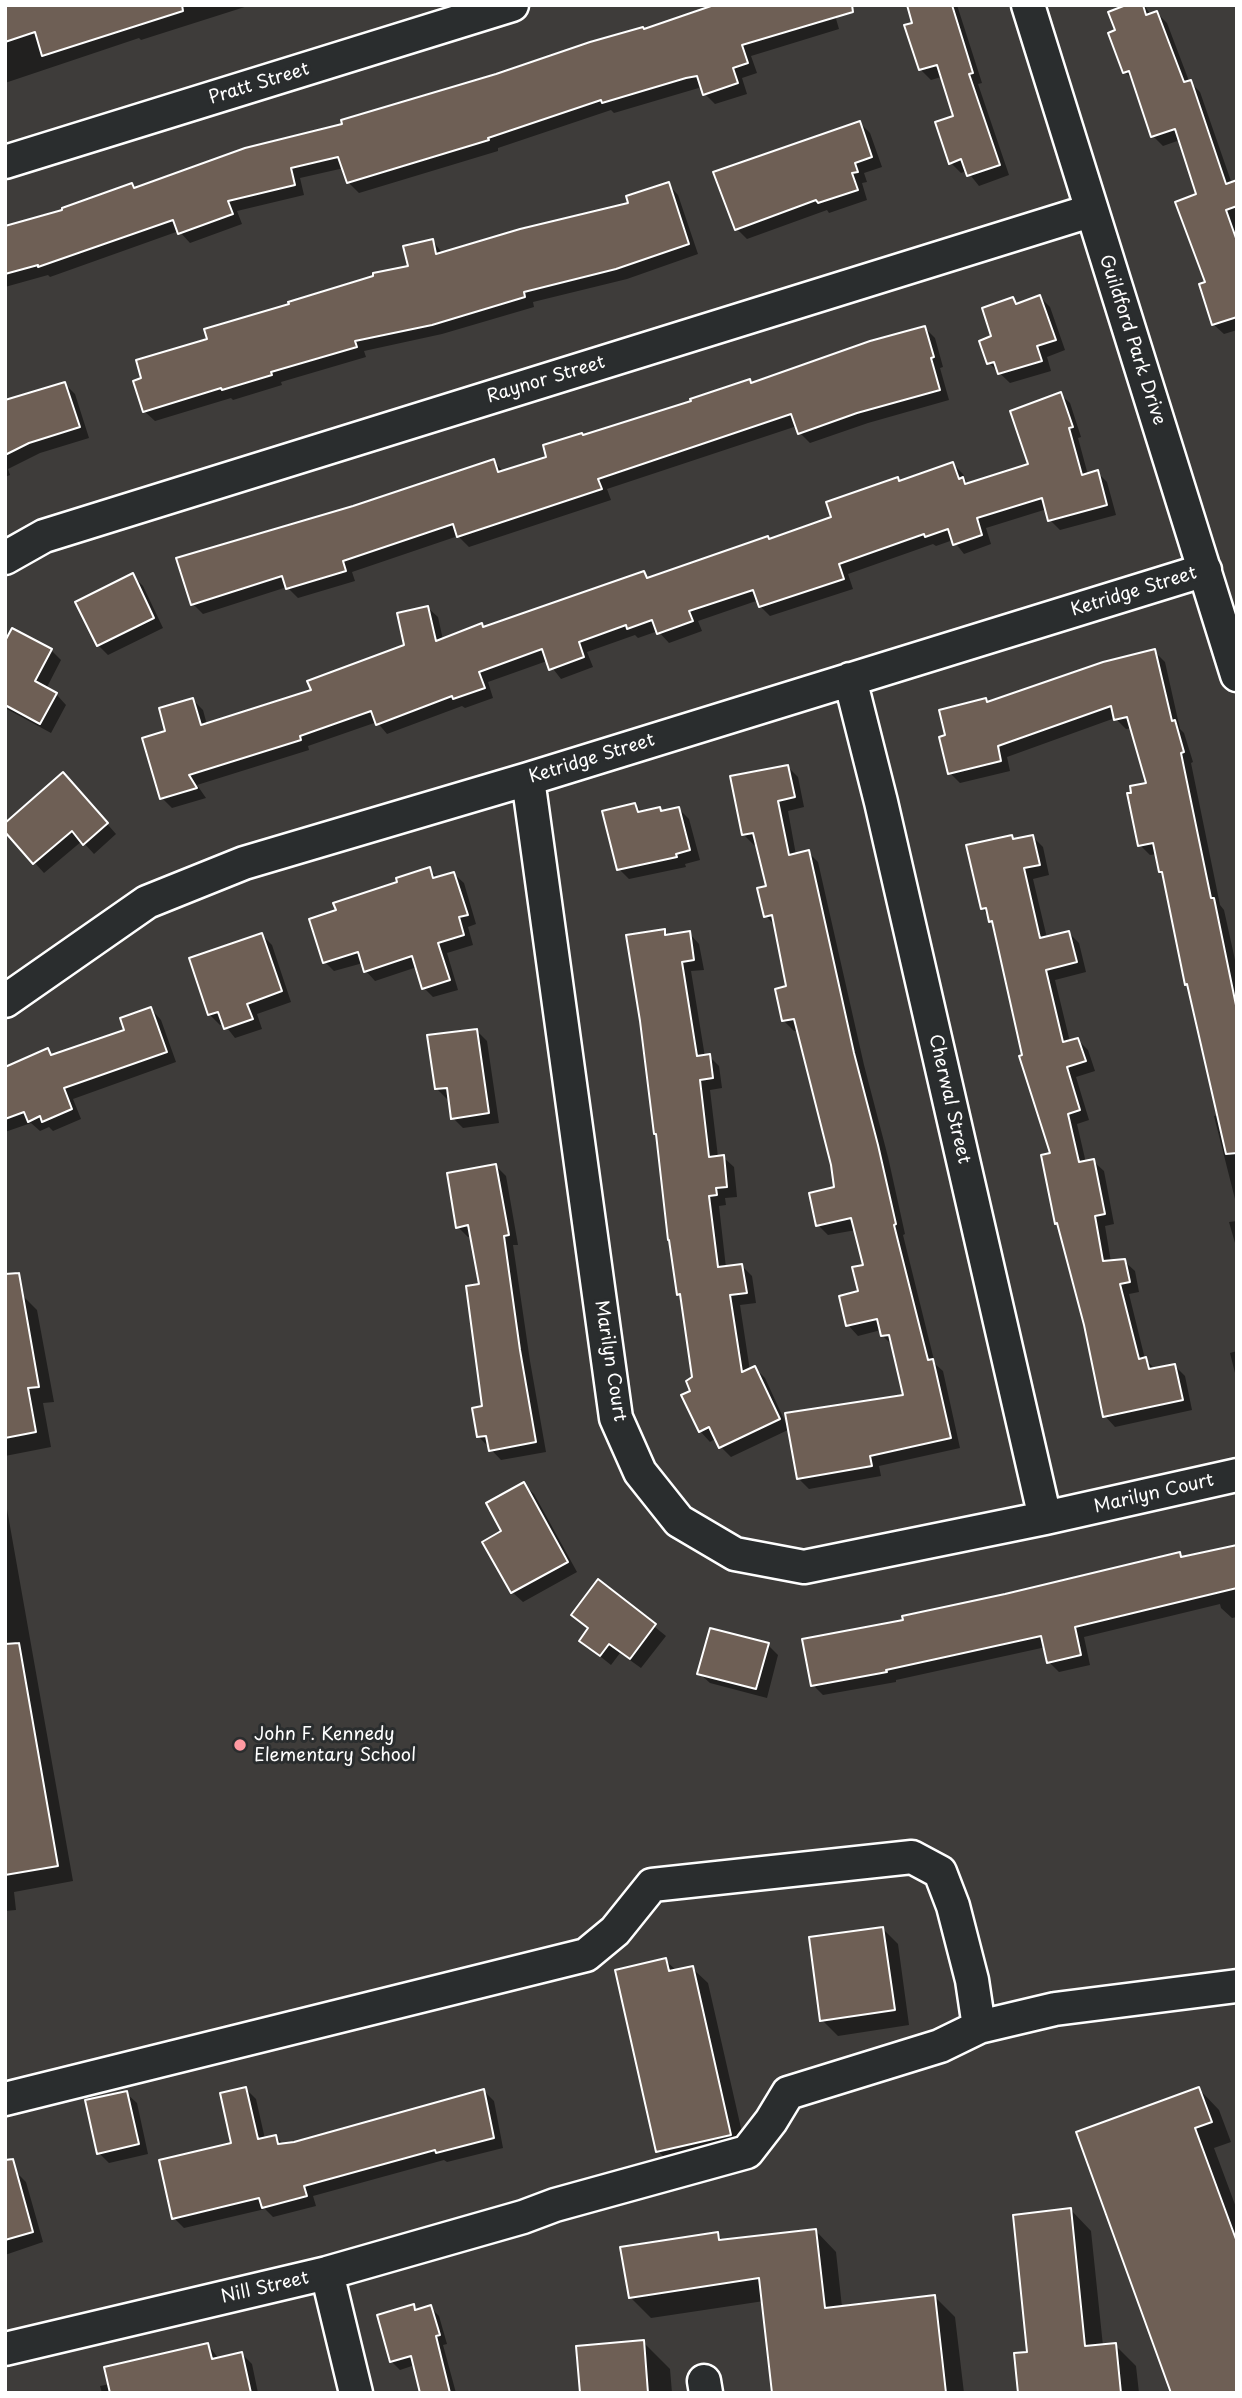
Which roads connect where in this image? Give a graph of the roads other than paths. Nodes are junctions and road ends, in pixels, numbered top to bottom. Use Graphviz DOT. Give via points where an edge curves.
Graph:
graph roads {
  1 [pos="512,5"];
  2 [pos="1028,5"];
  3 [pos="5,163"];
  4 [pos="1090,211"];
  5 [pos="5,558"];
  6 [pos="1205,570"];
  7 [pos="1237,675"];
  8 [pos="850,679"];
  9 [pos="528,779"];
  10 [pos="5,1001"];
  11 [pos="1237,1475"];
  12 [pos="1045,1518"];
  13 [pos="1237,1986"];
  14 [pos="979,2027"];
  15 [pos="5,2099"];
  16 [pos="327,2273"];
  17 [pos="5,2349"];
  18 [pos="356,2393"];
  1 -- 3 [label="street, Pratt Street"];
  2 -- 4 [label="street, Guildford Park Drive"];
  4 -- 5 [label="street, Raynor Street" via="44,536"];
  4 -- 6 [label="street, Guildford Park Drive"];
  6 -- 7 [label="street, Guildford Park Drive"];
  6 -- 8 [label="street, Ketridge Street"];
  8 -- 9 [label="street, Ketridge Street"];
  8 -- 12 [label="street, Cherwal Street"];
  9 -- 10 [label="street, Ketridge Street" via="244,863 147,902"];
  9 -- 12 [label="street, Marilyn Court" via="616,1418 640,1472 679,1521 712,1541 735,1554 804,1567"];
  11 -- 12 [label="street, Marilyn Court"];
  13 -- 14 [label="street, Nill Street" via="1055,2009"];
  14 -- 15 [label="street" via="972,1980 940,1872 912,1857 652,1885 615,1931 586,1955"];
  14 -- 16 [label="street, Nill Street" via="940,2046 789,2092 747,2152"];
  16 -- 17 [label="street, Nill Street"];
  16 -- 18 [label="street"];
}
